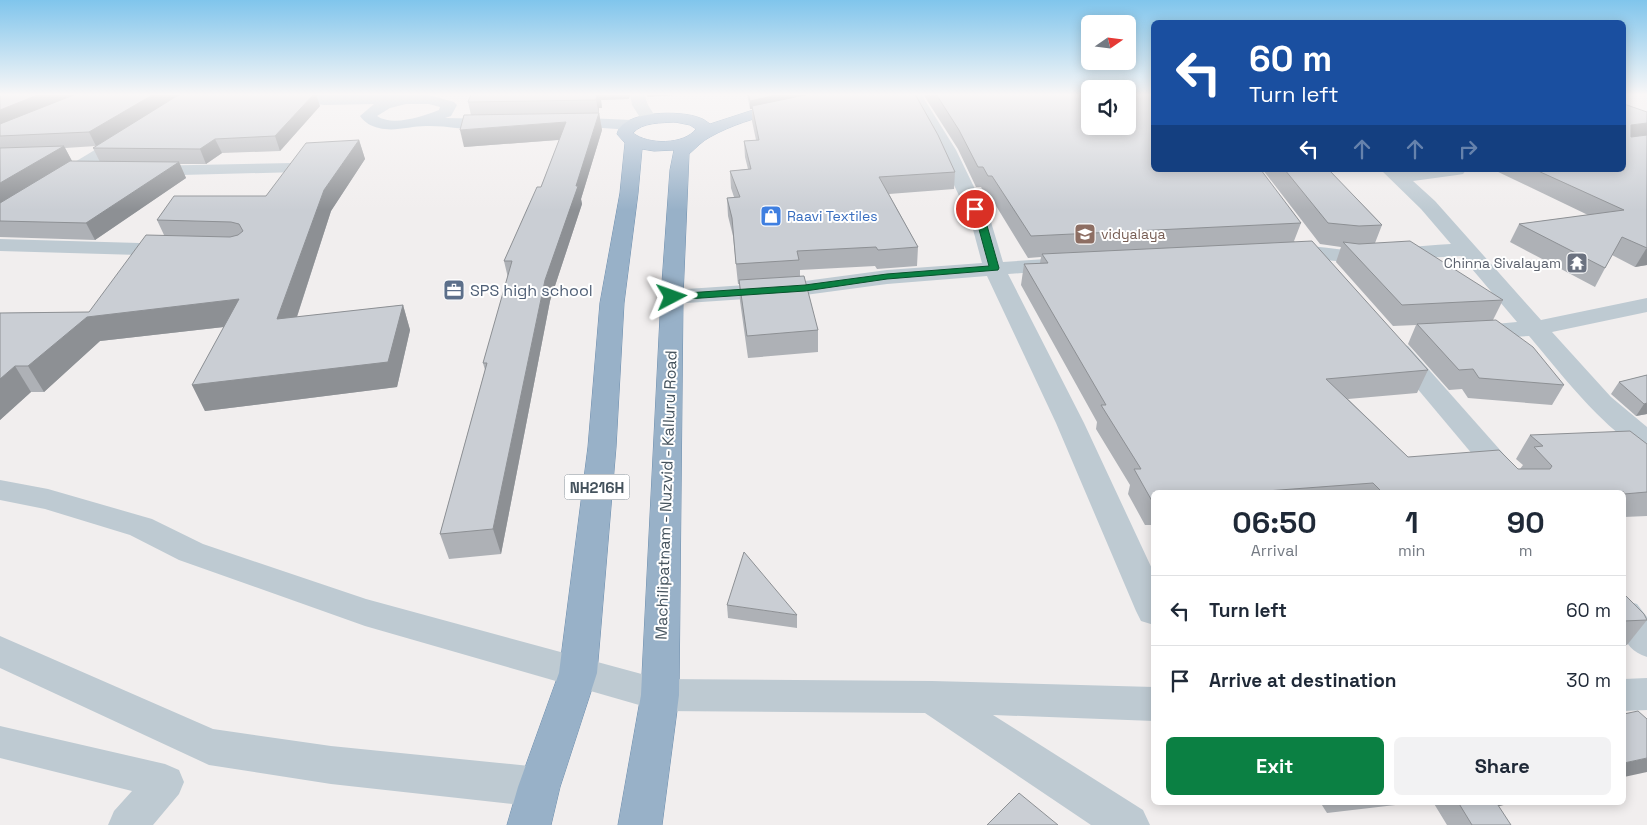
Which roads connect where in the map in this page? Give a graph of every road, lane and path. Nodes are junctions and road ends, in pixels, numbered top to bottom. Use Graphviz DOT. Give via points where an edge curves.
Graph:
graph roads {
  1 [pos="137,132"];
  2 [pos="638,132"];
  3 [pos="642,132"];
  4 [pos="702,132"];
  5 [pos="706,132"];
  6 [pos="937,132"];
  7 [pos="699,136"];
  8 [pos="65,154"];
  9 [pos="103,161"];
  10 [pos="293,168"];
  11 [pos="124,170"];
  12 [pos="1426,172"];
  13 [pos="1394,174"];
  14 [pos="0,215"];
  15 [pos="1296,230"];
  16 [pos="0,245"];
  17 [pos="1467,249"];
  18 [pos="192,250"];
  19 [pos="1312,252"];
  20 [pos="1265,254"];
  21 [pos="1081,263"];
  22 [pos="994,268"];
  23 [pos="1331,273"];
  24 [pos="672,297"];
  25 [pos="1647,305"];
  26 [pos="1536,328"];
  27 [pos="1447,333"];
  28 [pos="1417,335"];
  29 [pos="1642,433"];
  30 [pos="0,490"];
  31 [pos="1518,490"];
  32 [pos="1151,604"];
  33 [pos="1626,616"];
  34 [pos="1647,642"];
  35 [pos="0,651"];
  36 [pos="578,673"];
  37 [pos="1647,694"];
  38 [pos="660,695"];
  39 [pos="1626,695"];
  40 [pos="932,697"];
  41 [pos="1151,704"];
  42 [pos="0,742"];
  43 [pos="539,787"];
  44 [pos="128,825"];
  45 [pos="529,825"];
  46 [pos="640,825"];
  47 [pos="1128,825"];
  1 -- 9 [label="street"];
  2 -- 36 [label="highway, NH216H" via="612,303 602,447"];
  3 -- 7 [label="highway" via="657,146 677,144"];
  4 -- 7 [label="highway"];
  5 -- 7 [label="highway, Machilipatnam - Nuzvid - Kalluru Road"];
  6 -- 22 [label="street" via="981,222"];
  7 -- 24 [label="highway, Machilipatnam - Nuzvid - Kalluru Road" via="681,153"];
  8 -- 9 [label="street"];
  9 -- 14 [label="street" via="74,170"];
  10 -- 11 [label="street"];
  12 -- 13 [label="street"];
  13 -- 17 [label="street" via="1428,205"];
  15 -- 19 [label="street"];
  16 -- 18 [label="street"];
  17 -- 19 [label="street" via="1352,256"];
  17 -- 26 [label="street"];
  19 -- 20 [label="street"];
  19 -- 23 [label="street"];
  21 -- 22 [label="street"];
  22 -- 24 [label="street" via="887,276 805,288"];
  22 -- 32 [label="street" via="1070,424"];
  24 -- 38 [label="highway, Machilipatnam - Nuzvid - Kalluru Road"];
  25 -- 26 [label="street"];
  26 -- 27 [label="street"];
  26 -- 29 [label="street" via="1601,403"];
  28 -- 31 [label="street" via="1387,336"];
  30 -- 36 [label="street" via="48,499 141,527 191,552 238,570 365,612"];
  33 -- 34 [label="street"];
  35 -- 43 [label="street" via="209,747"];
  36 -- 38 [label="street"];
  36 -- 43 [label="highway, NH216H"];
  37 -- 39 [label="street"];
  38 -- 40 [label="street"];
  38 -- 46 [label="highway, Machilipatnam - Nuzvid - Kalluru Road"];
  40 -- 41 [label="street"];
  40 -- 47 [label="street"];
  42 -- 44 [label="lane" via="165,782"];
  43 -- 45 [label="highway, NH216H"];
}
